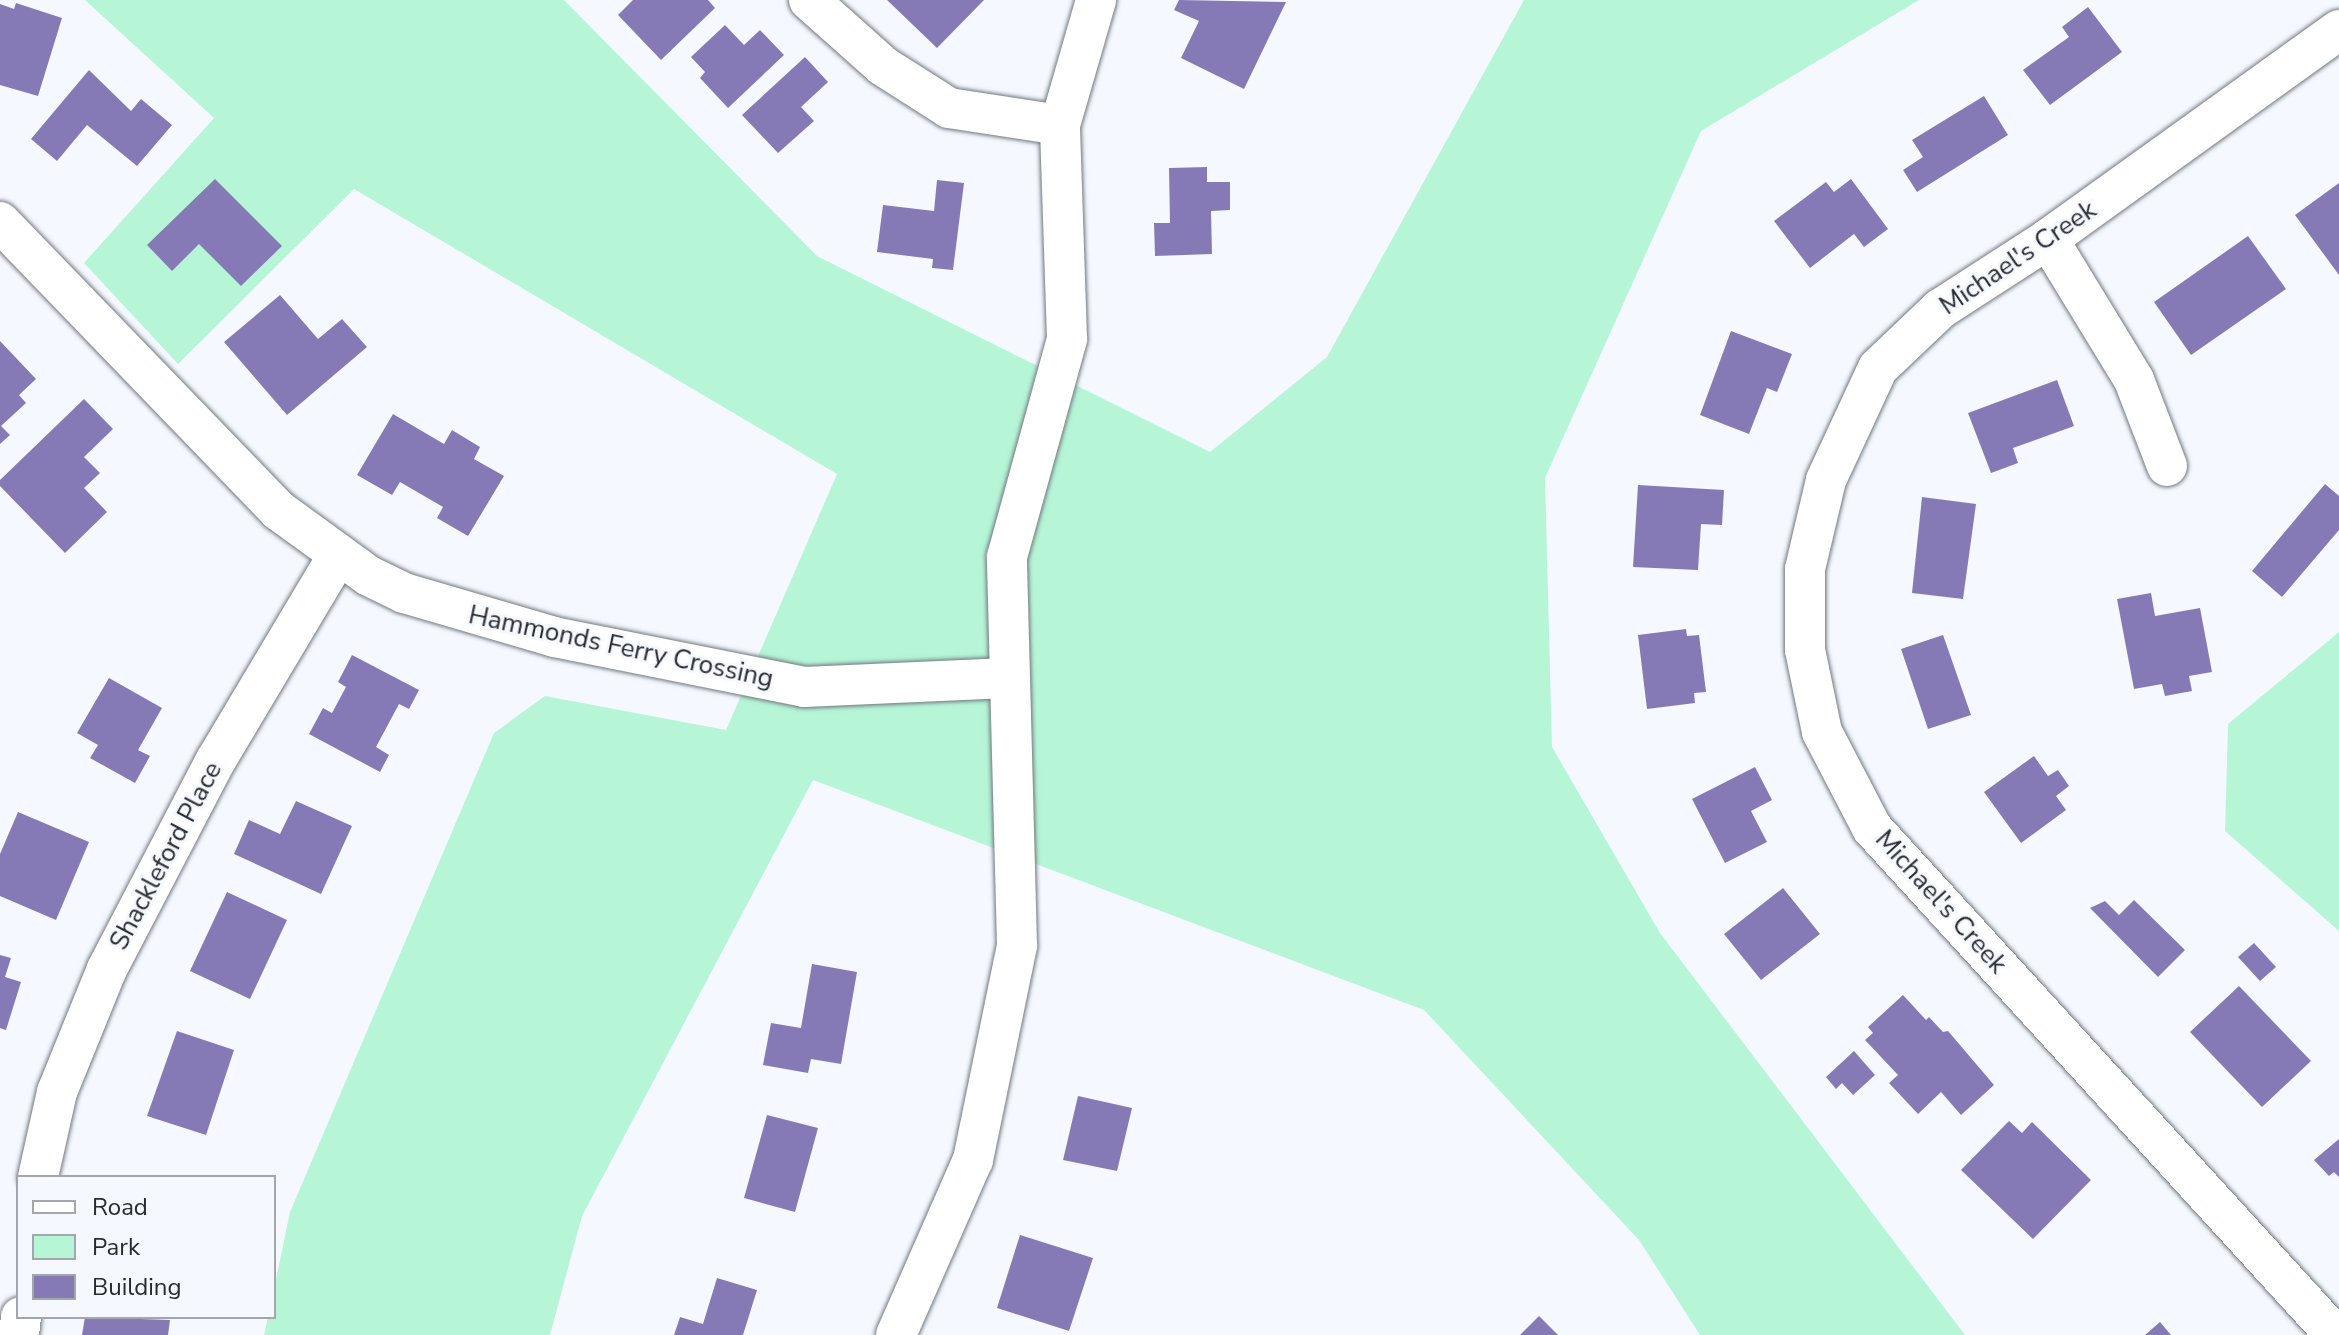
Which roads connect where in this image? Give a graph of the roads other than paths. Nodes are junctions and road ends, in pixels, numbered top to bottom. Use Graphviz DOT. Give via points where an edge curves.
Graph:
graph roads {
  1 [pos="809,0"];
  2 [pos="1096,0"];
  3 [pos="2339,30"];
  4 [pos="1060,125"];
  5 [pos="0,222"];
  6 [pos="2048,239"];
  7 [pos="2167,466"];
  8 [pos="338,555"];
  9 [pos="1008,678"];
  10 [pos="38,1175"];
  11 [pos="896,1335"];
  12 [pos="2335,1335"];
  1 -- 4 [label="street" via="883,66 949,108"];
  2 -- 4 [label="street"];
  3 -- 6 [label="street, Michael's Creek"];
  4 -- 9 [label="street" via="1067,339 1007,557"];
  5 -- 8 [label="street, Hammonds Ferry Crossing" via="278,510"];
  6 -- 7 [label="street" via="2134,380"];
  6 -- 12 [label="street, Michael's Creek" via="1940,309 1878,368 1826,480 1805,569 1805,650 1822,732 1872,828"];
  8 -- 9 [label="street, Hammonds Ferry Crossing" via="404,593 451,610 721,672 804,687"];
  8 -- 10 [label="street, Shackleford Place" via="223,747 107,969 57,1092"];
  9 -- 11 [label="street" via="1017,945 973,1160"];
}
